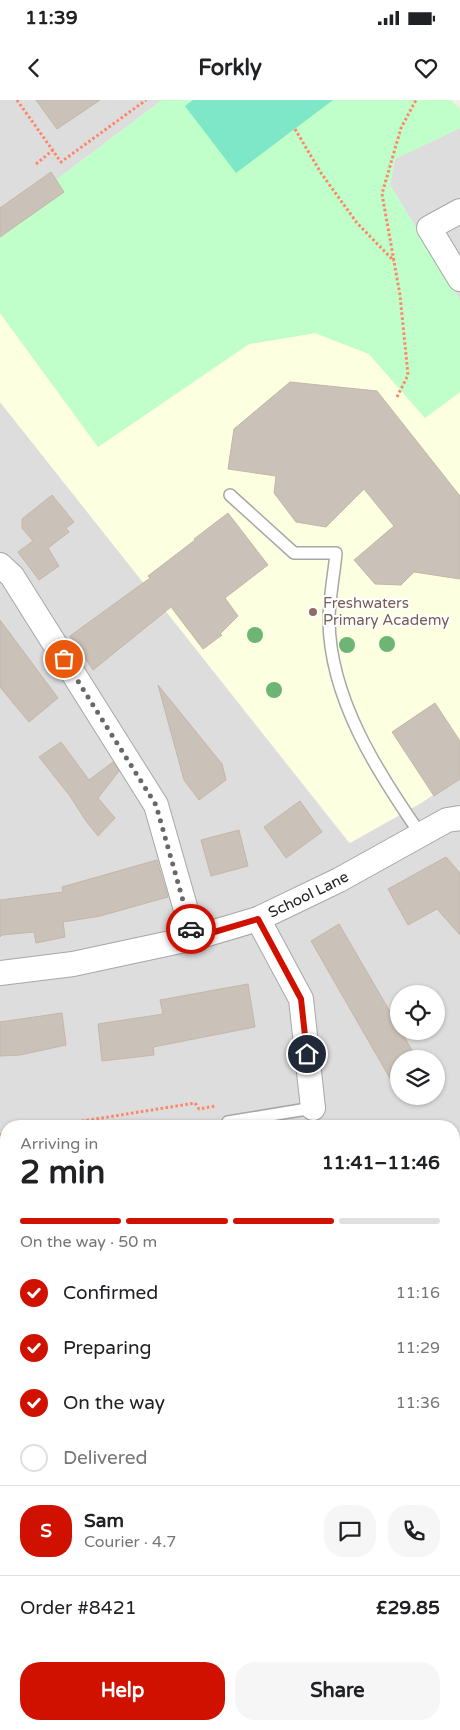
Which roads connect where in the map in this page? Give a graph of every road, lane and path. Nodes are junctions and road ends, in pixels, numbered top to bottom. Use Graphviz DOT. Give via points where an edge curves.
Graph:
graph roads {
  1 [pos="17,100"];
  2 [pos="146,100"];
  3 [pos="416,100"];
  4 [pos="295,128"];
  5 [pos="53,150"];
  6 [pos="36,164"];
  7 [pos="460,211"];
  8 [pos="394,261"];
  9 [pos="460,279"];
  10 [pos="397,397"];
  11 [pos="230,495"];
  12 [pos="0,565"];
  13 [pos="460,818"];
  14 [pos="421,835"];
  15 [pos="258,919"];
  16 [pos="194,938"];
  17 [pos="0,973"];
  18 [pos="314,1108"];
  19 [pos="87,1120"];
  20 [pos="225,1120"];
  21 [pos="250,1120"];
  1 -- 5 [label="path"];
  2 -- 5 [label="path" via="61,162"];
  3 -- 8 [label="path" via="401,128 382,194"];
  4 -- 8 [label="path" via="320,173 357,223"];
  5 -- 6 [label="path"];
  7 -- 9 [label="street" via="429,228"];
  8 -- 10 [label="path" via="408,375"];
  11 -- 14 [label="lane" via="294,553 336,553 329,621 342,695 360,737"];
  12 -- 16 [label="street" via="12,576 156,805"];
  13 -- 14 [label="street, School Lane" via="447,820"];
  14 -- 15 [label="street, School Lane"];
  15 -- 16 [label="street, School Lane"];
  15 -- 18 [label="street" via="301,999"];
  16 -- 17 [label="street, School Lane" via="73,964"];
  18 -- 21 [label="lane"];
  19 -- 20 [label="path" via="195,1103 199,1109 215,1105"];
}
